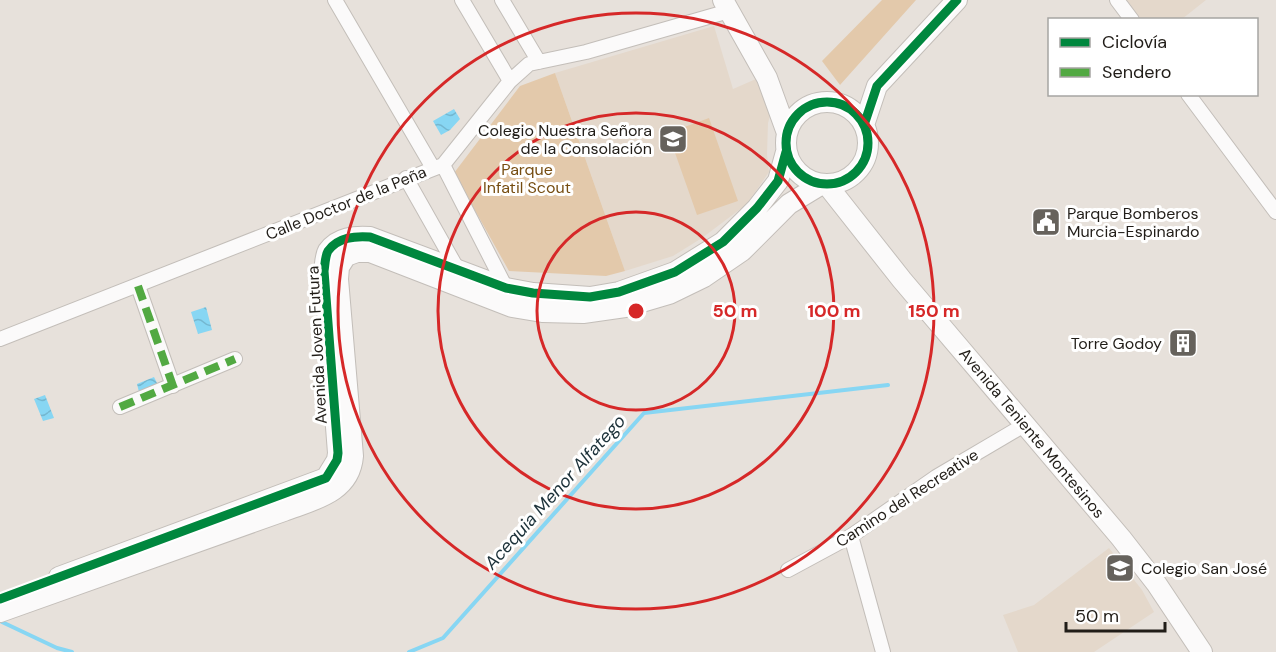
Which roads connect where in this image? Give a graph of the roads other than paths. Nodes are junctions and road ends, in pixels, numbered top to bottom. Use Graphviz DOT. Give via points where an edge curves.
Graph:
graph roads {
  1 [pos="334,0"];
  2 [pos="462,0"];
  3 [pos="502,0"];
  4 [pos="1117,0"];
  5 [pos="951,2"];
  6 [pos="726,5"];
  7 [pos="1130,18"];
  8 [pos="539,62"];
  9 [pos="767,78"];
  10 [pos="510,81"];
  11 [pos="877,86"];
  12 [pos="1189,96"];
  13 [pos="834,103"];
  14 [pos="807,107"];
  15 [pos="864,125"];
  16 [pos="787,142"];
  17 [pos="438,166"];
  18 [pos="850,177"];
  19 [pos="406,178"];
  20 [pos="824,184"];
  21 [pos="1276,212"];
  22 [pos="854,220"];
  23 [pos="458,270"];
  24 [pos="138,286"];
  25 [pos="506,288"];
  26 [pos="0,339"];
  27 [pos="235,359"];
  28 [pos="173,386"];
  29 [pos="120,407"];
  30 [pos="1026,424"];
  31 [pos="850,536"];
  32 [pos="788,570"];
  33 [pos="0,599"];
  34 [pos="0,612"];
  35 [pos="883,652"];
  36 [pos="1202,652"];
  1 -- 17 [label="street"];
  2 -- 10 [label="street"];
  3 -- 8 [label="street"];
  4 -- 7 [label="street"];
  5 -- 11 [label="street"];
  6 -- 8 [label="street, Calle Doctor de la Peña" via="586,51"];
  6 -- 9 [label="street"];
  8 -- 10 [label="street, Calle Doctor de la Peña" via="529,64"];
  9 -- 14 [label="street" via="784,96"];
  9 -- 16 [label="street"];
  10 -- 17 [label="street, Calle Doctor de la Peña"];
  11 -- 13 [label="street"];
  11 -- 15 [label="street"];
  12 -- 21 [label="street"];
  13 -- 14 [label="street"];
  13 -- 15 [label="street" via="851,110"];
  14 -- 16 [label="street" via="795,118"];
  15 -- 18 [label="street" via="867,154"];
  16 -- 20 [label="street" via="795,170 812,182"];
  16 -- 25 [label="street, Avenida Joven Futura" via="778,181 757,208 723,242 675,272 619,292 590,297 533,294"];
  17 -- 19 [label="street, Calle Doctor de la Peña"];
  17 -- 25 [label="street"];
  18 -- 20 [label="street"];
  18 -- 22 [label="street, Avenida Teniente Montesinos"];
  19 -- 23 [label="street"];
  19 -- 24 [label="street, Calle Doctor de la Peña"];
  20 -- 22 [label="street, Avenida Teniente Montesinos"];
  20 -- 34 [label="street, Avenida Joven Futura" via="789,204 742,251 704,278 625,307 583,313 512,307 370,252 346,256 338,279 353,456 349,473 340,486 284,512"];
  22 -- 30 [label="street, Avenida Teniente Montesinos"];
  23 -- 25 [label="street, Avenida Joven Futura"];
  23 -- 33 [label="street, Avenida Joven Futura" via="370,237 351,236 336,244 327,252 324,272 338,448 337,460 326,478"];
  24 -- 26 [label="street, Calle Doctor de la Peña"];
  24 -- 28 [label="street"];
  27 -- 28 [label="street"];
  28 -- 29 [label="street"];
  30 -- 31 [label="street, Camino del Recreative" via="936,477"];
  30 -- 36 [label="street, Avenida Teniente Montesinos" via="1140,563"];
  31 -- 32 [label="street, Camino del Recreative"];
  31 -- 35 [label="street"];
}
